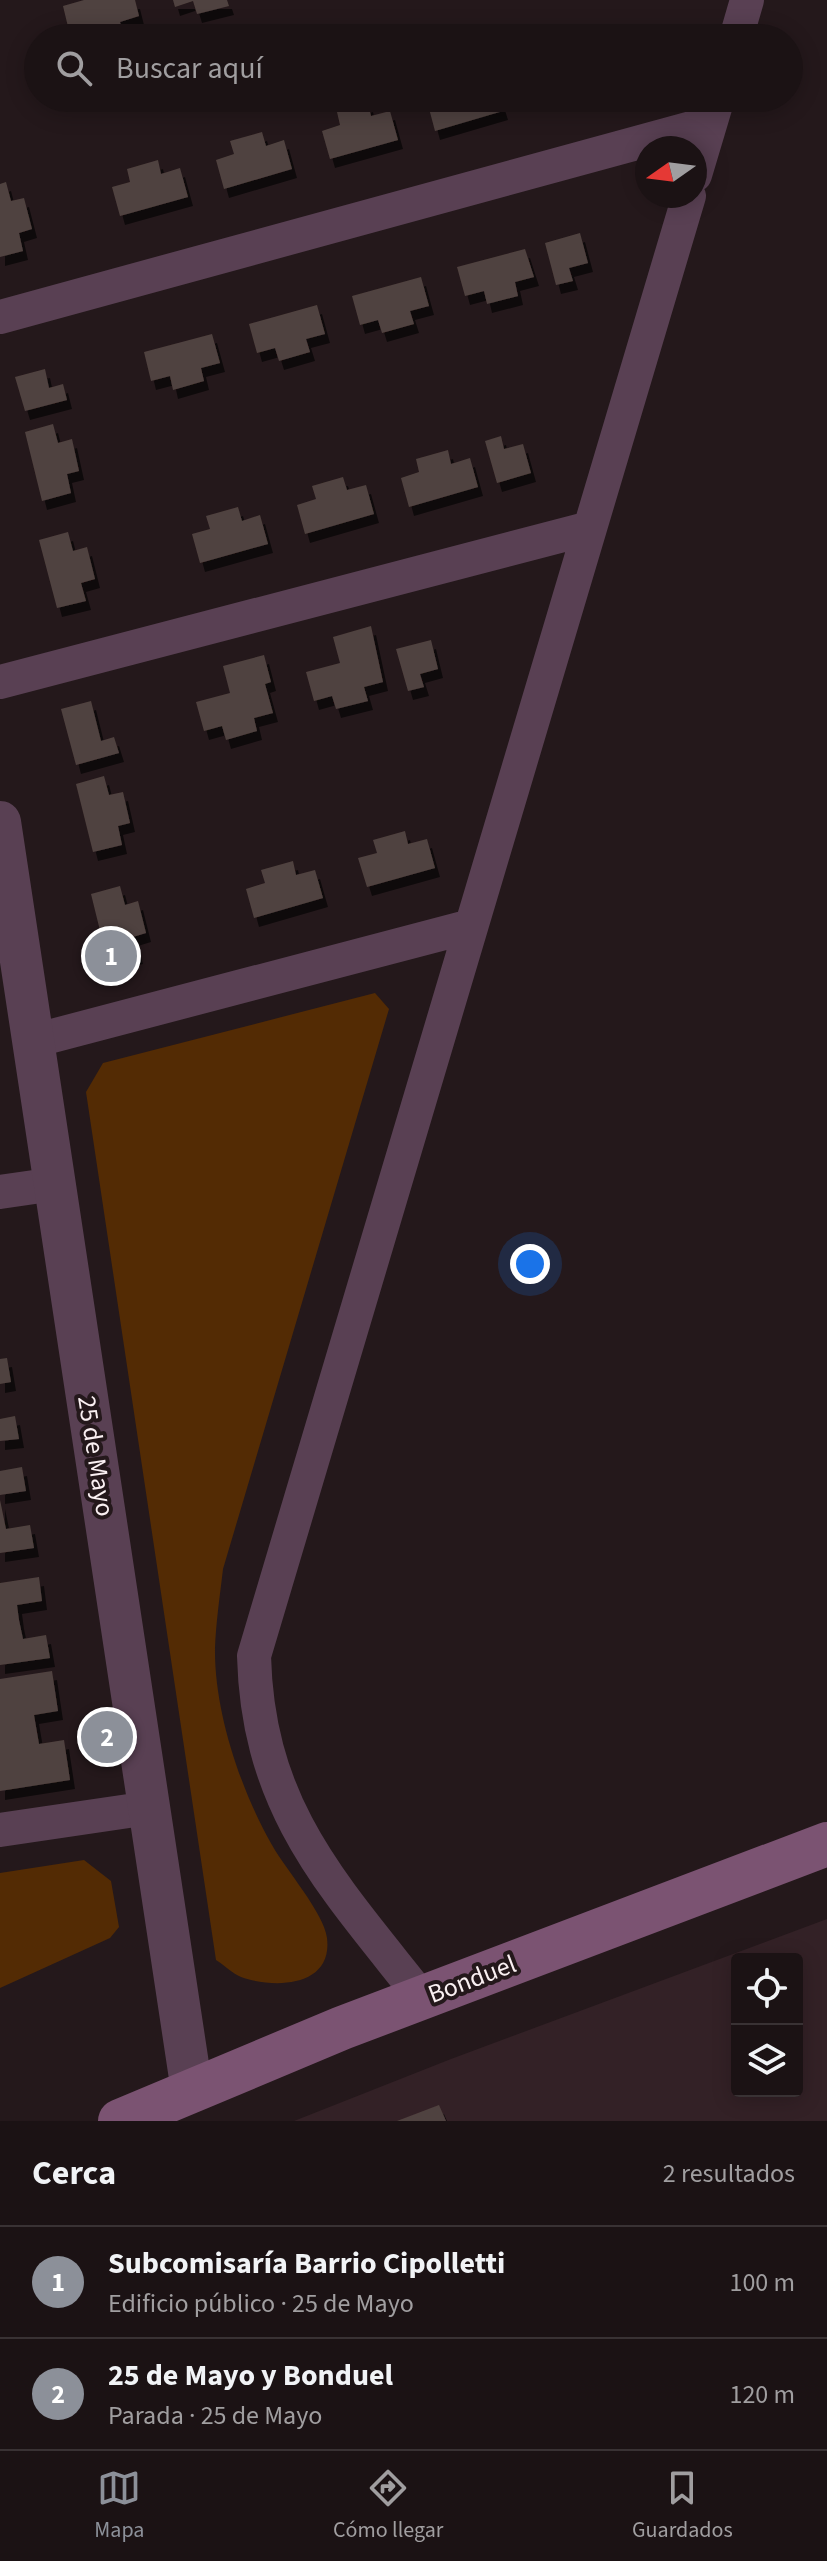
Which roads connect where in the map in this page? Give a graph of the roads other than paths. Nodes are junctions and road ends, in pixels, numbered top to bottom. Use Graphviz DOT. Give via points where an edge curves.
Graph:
graph roads {
  1 [pos="747,0"];
  2 [pos="740,24"];
  3 [pos="711,112"];
  4 [pos="714,112"];
  5 [pos="707,136"];
  6 [pos="685,208"];
  7 [pos="0,317"];
  8 [pos="590,528"];
  9 [pos="0,682"];
  10 [pos="0,822"];
  11 [pos="471,926"];
  12 [pos="33,1041"];
  13 [pos="55,1184"];
  14 [pos="0,1192"];
  15 [pos="149,1808"];
  16 [pos="0,1830"];
  17 [pos="827,1844"];
  18 [pos="422,1998"];
  19 [pos="192,2091"];
  20 [pos="120,2121"];
  1 -- 2 [label="street"];
  3 -- 7 [label="street"];
  4 -- 5 [label="street"];
  6 -- 8 [label="street"];
  8 -- 9 [label="street"];
  8 -- 11 [label="street"];
  10 -- 12 [label="street, 25 de Mayo"];
  11 -- 12 [label="street"];
  11 -- 18 [label="street" via="254,1656 263,1742 289,1814 328,1879"];
  12 -- 13 [label="street, 25 de Mayo"];
  13 -- 14 [label="street"];
  13 -- 15 [label="street, 25 de Mayo"];
  15 -- 16 [label="street"];
  15 -- 19 [label="street, 25 de Mayo"];
  17 -- 18 [label="main road, Bonduel"];
  18 -- 19 [label="main road, Bonduel"];
  19 -- 20 [label="main road, Bonduel"];
}
